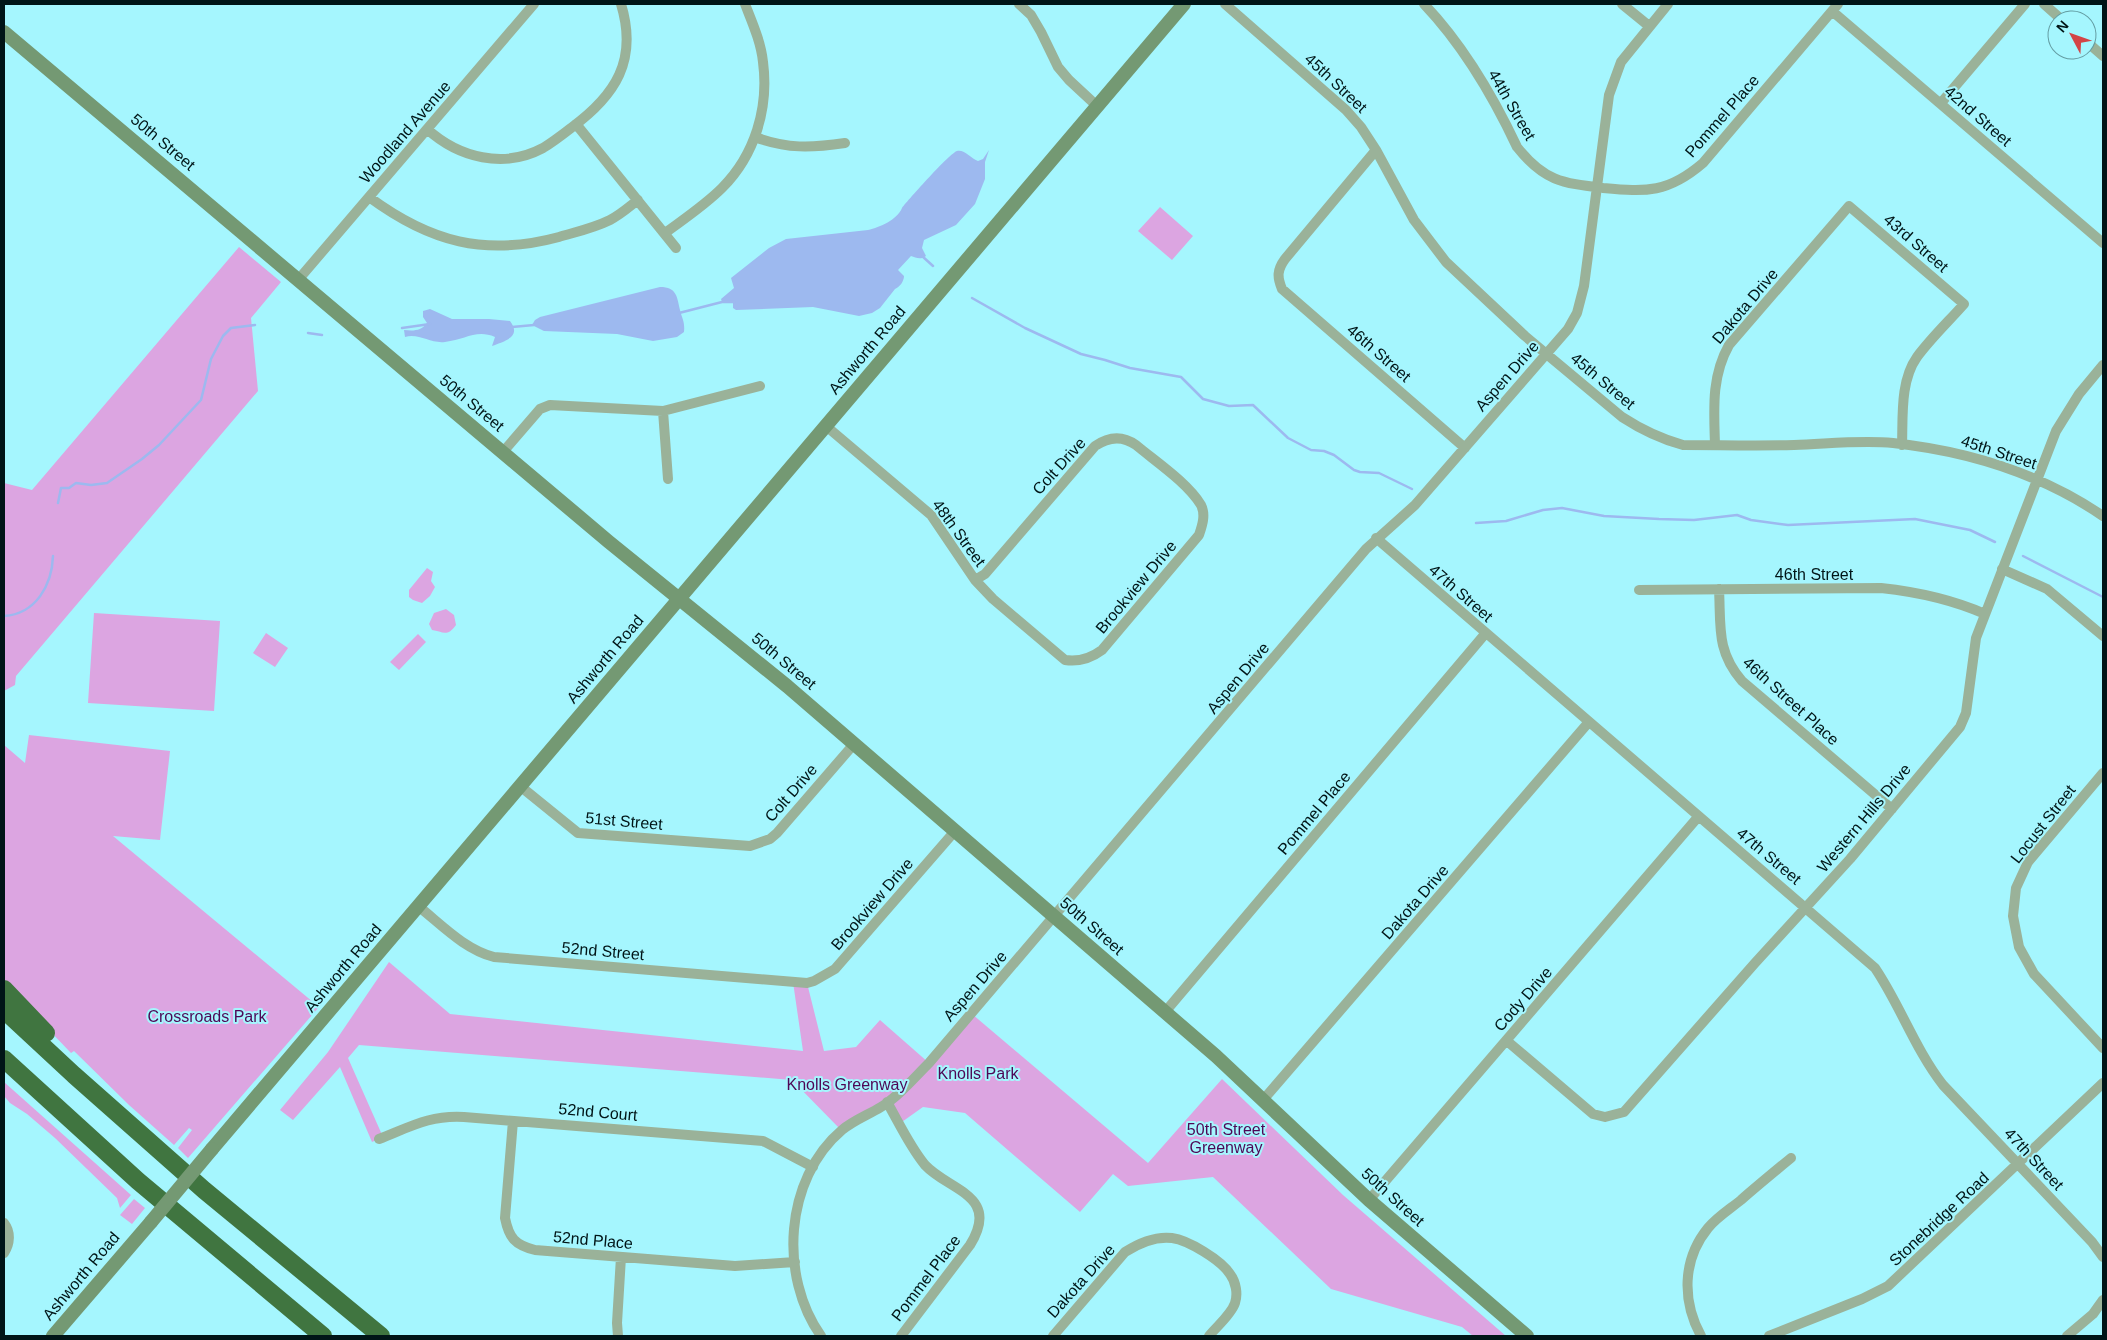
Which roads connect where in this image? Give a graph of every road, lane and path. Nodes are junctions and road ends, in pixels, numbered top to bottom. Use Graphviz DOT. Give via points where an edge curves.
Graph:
graph roads {
  1 [pos="534,4"];
  2 [pos="622,4"];
  3 [pos="745,4"];
  4 [pos="1019,4"];
  5 [pos="1184,4"];
  6 [pos="1224,4"];
  7 [pos="1424,4"];
  8 [pos="1622,4"];
  9 [pos="1668,4"];
  10 [pos="2025,4"];
  11 [pos="1835,7"];
  12 [pos="1649,26"];
  13 [pos="4,32"];
  14 [pos="1941,104"];
  15 [pos="1097,106"];
  16 [pos="576,124"];
  17 [pos="427,129"];
  18 [pos="755,137"];
  19 [pos="845,143"];
  20 [pos="1376,150"];
  21 [pos="1597,187"];
  22 [pos="369,197"];
  23 [pos="638,200"];
  24 [pos="1849,206"];
  25 [pos="665,233"];
  26 [pos="2103,244"];
  27 [pos="676,248"];
  28 [pos="298,280"];
  29 [pos="1547,354"];
  30 [pos="2103,366"];
  31 [pos="760,386"];
  32 [pos="663,411"];
  33 [pos="826,426"];
  34 [pos="1715,445"];
  35 [pos="1902,445"];
  36 [pos="1465,448"];
  37 [pos="503,452"];
  38 [pos="668,479"];
  39 [pos="2037,480"];
  40 [pos="1201,506"];
  41 [pos="2103,516"];
  42 [pos="1376,538"];
  43 [pos="2002,569"];
  44 [pos="975,580"];
  45 [pos="1719,589"];
  46 [pos="1639,590"];
  47 [pos="680,598"];
  48 [pos="1985,614"];
  49 [pos="1486,634"];
  50 [pos="2103,636"];
  51 [pos="1065,660"];
  52 [pos="1588,723"];
  53 [pos="854,744"];
  54 [pos="2103,773"];
  55 [pos="520,786"];
  56 [pos="1892,809"];
  57 [pos="1698,817"];
  58 [pos="955,831"];
  59 [pos="741,845"];
  60 [pos="418,906"];
  61 [pos="1806,908"];
  62 [pos="1054,917"];
  63 [pos="802,983"];
  64 [pos="4,989"];
  65 [pos="4,1010"];
  66 [pos="1165,1012"];
  67 [pos="1506,1041"];
  68 [pos="2103,1048"];
  69 [pos="4,1059"];
  70 [pos="2103,1084"];
  71 [pos="1263,1100"];
  72 [pos="887,1102"];
  73 [pos="512,1121"];
  74 [pos="379,1139"];
  75 [pos="163,1154"];
  76 [pos="1791,1158"];
  77 [pos="2018,1164"];
  78 [pos="812,1167"];
  79 [pos="1370,1200"];
  80 [pos="4,1223"];
  81 [pos="4,1253"];
  82 [pos="621,1257"];
  83 [pos="2103,1257"];
  84 [pos="795,1262"];
  85 [pos="2103,1300"];
  86 [pos="53,1336"];
  87 [pos="323,1336"];
  88 [pos="381,1336"];
  89 [pos="618,1336"];
  90 [pos="821,1336"];
  91 [pos="901,1336"];
  92 [pos="1052,1336"];
  93 [pos="1208,1336"];
  94 [pos="1527,1336"];
  95 [pos="1701,1336"];
  96 [pos="1769,1336"];
  97 [pos="2067,1336"];
  1 -- 17 [label="street, Woodland Avenue"];
  2 -- 16 [label="street" via="627,39 618,80 591,113"];
  3 -- 18 [label="street" via="763,61 765,91"];
  4 -- 15 [label="street" via="1042,32 1058,67"];
  5 -- 15 [label="main road, Ashworth Road"];
  6 -- 20 [label="street, 45th Street" via="1333,97"];
  7 -- 21 [label="street, 44th Street" via="1462,50 1528,161 1558,181"];
  8 -- 12 [label="street"];
  9 -- 12 [label="street, Aspen Drive"];
  10 -- 14 [label="street"];
  11 -- 14 [label="street, 42nd Street"];
  11 -- 21 [label="street, Pommel Place" via="1703,163 1688,175 1653,190"];
  12 -- 21 [label="street, Aspen Drive" via="1616,73 1609,95"];
  13 -- 28 [label="main road, 50th Street"];
  14 -- 26 [label="street, 42nd Street"];
  15 -- 33 [label="main road, Ashworth Road"];
  16 -- 17 [label="street" via="543,148 524,156 504,159 474,156 455,149"];
  16 -- 23 [label="street"];
  17 -- 22 [label="street, Woodland Avenue"];
  18 -- 19 [label="street" via="801,148"];
  18 -- 25 [label="street" via="742,164 724,186"];
  20 -- 29 [label="street, 45th Street" via="1414,220 1435,249"];
  20 -- 36 [label="street, 46th Street" via="1285,259 1279,267 1278,278 1282,289"];
  21 -- 29 [label="street, Aspen Drive" via="1584,286 1577,313"];
  22 -- 23 [label="street" via="404,221 441,237 481,246 541,242 594,227 611,220"];
  22 -- 28 [label="street, Woodland Avenue"];
  23 -- 25 [label="street"];
  24 -- 34 [label="street, Dakota Drive" via="1728,345 1717,370"];
  24 -- 35 [label="street, 43rd Street" via="1964,304 1911,368 1903,401"];
  25 -- 27 [label="street"];
  28 -- 37 [label="main road, 50th Street"];
  29 -- 34 [label="street, 45th Street" via="1636,427 1683,446"];
  29 -- 36 [label="street, Aspen Drive"];
  30 -- 39 [label="street, Western Hills Drive" via="2066,412"];
  31 -- 32 [label="street"];
  32 -- 37 [label="street" via="550,405 540,410"];
  32 -- 38 [label="street"];
  33 -- 44 [label="street, 48th Street" via="931,515"];
  33 -- 47 [label="main road, Ashworth Road"];
  34 -- 35 [label="street, 45th Street" via="1841,442"];
  35 -- 39 [label="street, 45th Street" via="1942,450 1992,462"];
  36 -- 42 [label="street, Aspen Drive" via="1415,505"];
  37 -- 47 [label="main road, 50th Street"];
  39 -- 41 [label="street, 45th Street"];
  39 -- 43 [label="street, Western Hills Drive"];
  40 -- 44 [label="street, Colt Drive" via="1187,488 1136,444 1110,438 1095,446 985,574"];
  40 -- 51 [label="street, Brookview Drive" via="1203,525 1199,535 1102,650 1086,659"];
  42 -- 49 [label="street, 47th Street"];
  42 -- 62 [label="street, Aspen Drive"];
  43 -- 48 [label="street, Western Hills Drive"];
  43 -- 50 [label="street" via="2047,589"];
  44 -- 51 [label="street, 48th Street"];
  45 -- 46 [label="street, 46th Street"];
  45 -- 48 [label="street, 46th Street" via="1881,588 1913,591"];
  45 -- 56 [label="street, 46th Street Place" via="1722,645 1733,670"];
  47 -- 53 [label="main road, 50th Street"];
  47 -- 55 [label="main road, Ashworth Road"];
  48 -- 56 [label="street, Western Hills Drive" via="1976,638 1963,720"];
  49 -- 52 [label="street, 47th Street"];
  49 -- 66 [label="street, Pommel Place"];
  52 -- 57 [label="street, 47th Street"];
  52 -- 71 [label="street, Dakota Drive"];
  53 -- 58 [label="main road, 50th Street"];
  53 -- 59 [label="street, Colt Drive" via="777,833 759,844"];
  54 -- 68 [label="street, Locust Street" via="2036,851 2016,888 2013,916 2014,932 2026,962"];
  55 -- 59 [label="street, 51st Street" via="578,833"];
  55 -- 60 [label="main road, Ashworth Road"];
  56 -- 61 [label="street, Western Hills Drive"];
  57 -- 61 [label="street, 47th Street"];
  57 -- 67 [label="street, Cody Drive"];
  58 -- 62 [label="main road, 50th Street"];
  58 -- 63 [label="street, Brookview Drive" via="835,969 814,981"];
  60 -- 63 [label="street, 52nd Street" via="468,947 494,957"];
  60 -- 86 [label="main road, Ashworth Road, bridge"];
  61 -- 67 [label="street, Western Hills Drive" via="1624,1112 1605,1117 1593,1114"];
  61 -- 77 [label="street, 47th Street" via="1875,968 1929,1067"];
  62 -- 66 [label="main road, 50th Street"];
  62 -- 72 [label="street, Aspen Drive" via="929,1064"];
  64 -- 75 [label="highway"];
  65 -- 75 [label="highway"];
  66 -- 71 [label="main road, 50th Street"];
  67 -- 79 [label="street, Cody Drive"];
  69 -- 87 [label="highway" via="138,1181"];
  70 -- 77 [label="street, Stonebridge Road"];
  71 -- 79 [label="main road, 50th Street"];
  72 -- 78 [label="street, Aspen Drive" via="841,1130"];
  72 -- 91 [label="street, Pommel Place" via="920,1158 969,1196 980,1219 978,1234"];
  73 -- 74 [label="street, 52nd Court" via="446,1116 428,1119"];
  73 -- 78 [label="street, 52nd Court" via="763,1141"];
  73 -- 82 [label="street, 52nd Place" via="505,1218 512,1239 535,1250"];
  75 -- 88 [label="highway"];
  76 -- 95 [label="street" via="1716,1220 1699,1240 1687,1272 1687,1296"];
  77 -- 83 [label="street, 47th Street"];
  77 -- 96 [label="street, Stonebridge Road" via="1888,1286"];
  78 -- 84 [label="street, Aspen Drive" via="796,1216"];
  79 -- 94 [label="main road, 50th Street"];
  80 -- 81 [label="street" via="9,1238"];
  82 -- 84 [label="street, 52nd Place" via="734,1266"];
  82 -- 89 [label="street"];
  84 -- 90 [label="street, Aspen Drive" via="801,1297"];
  85 -- 97 [label="street" via="2093,1314"];
  92 -- 93 [label="street, Dakota Drive" via="1119,1258 1136,1245 1154,1239 1173,1238 1191,1244 1226,1268 1235,1284 1234,1305"];
}
